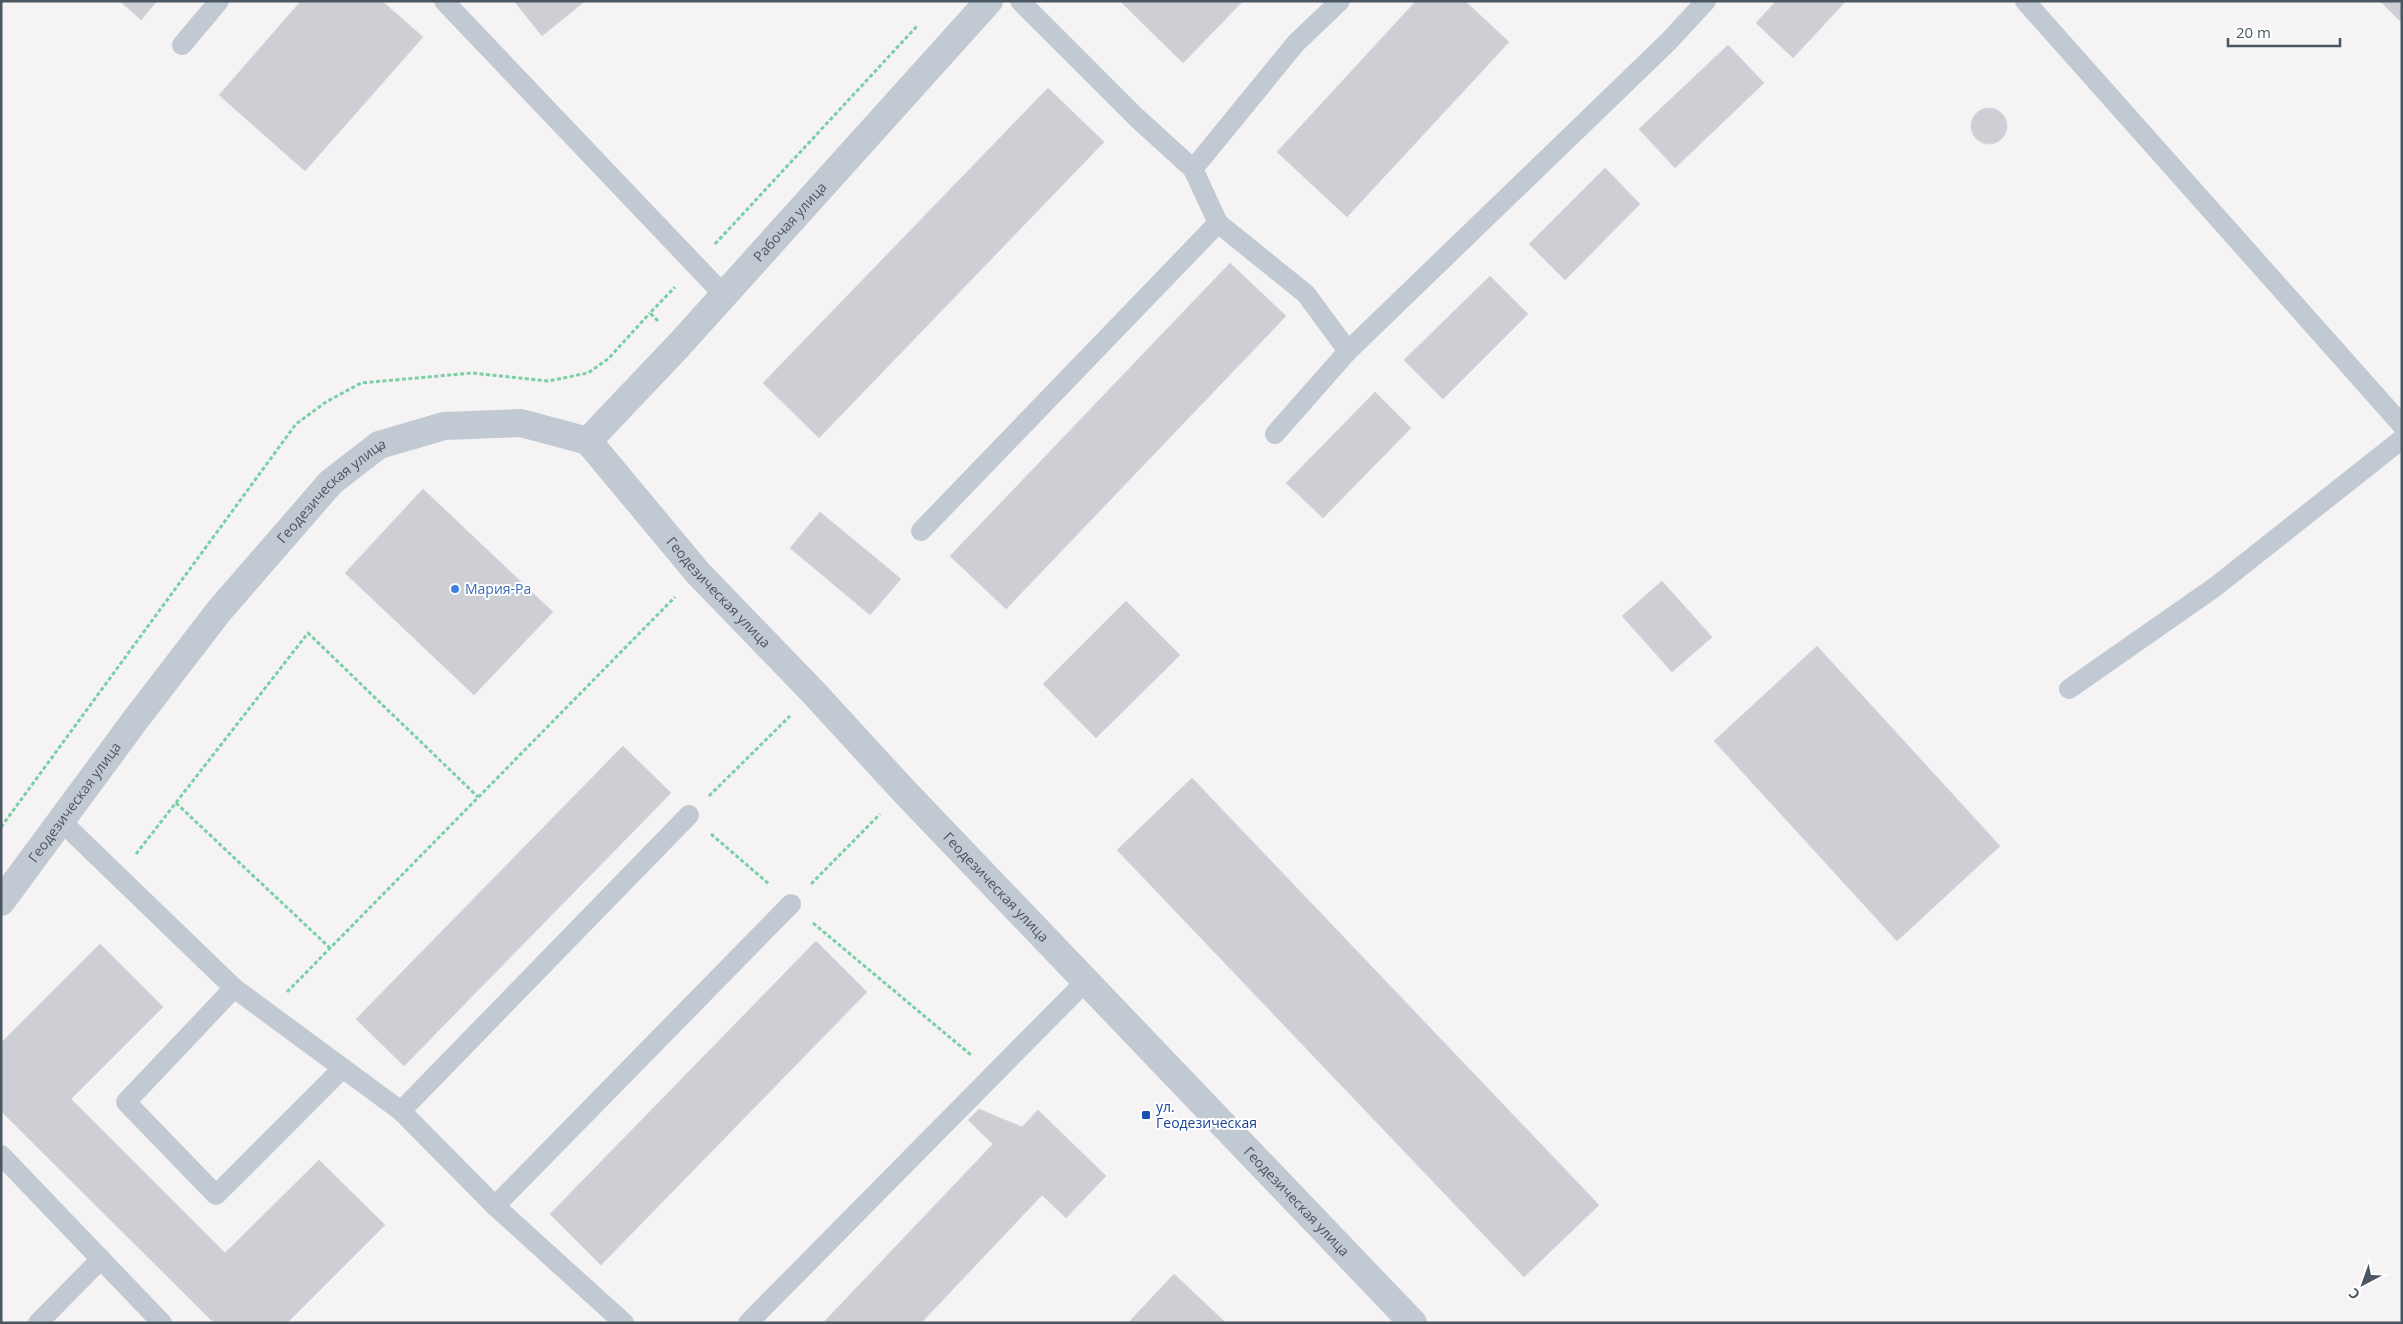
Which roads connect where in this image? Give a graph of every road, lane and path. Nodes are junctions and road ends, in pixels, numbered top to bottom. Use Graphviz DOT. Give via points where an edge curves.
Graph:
graph roads {
  1 [pos="220,1"];
  2 [pos="444,1"];
  3 [pos="989,1"];
  4 [pos="1020,1"];
  5 [pos="1340,1"];
  6 [pos="1706,1"];
  7 [pos="2026,1"];
  8 [pos="921,23"];
  9 [pos="182,44"];
  10 [pos="1193,169"];
  11 [pos="1218,223"];
  12 [pos="695,265"];
  13 [pos="723,294"];
  14 [pos="680,344"];
  15 [pos="1348,351"];
  16 [pos="2402,425"];
  17 [pos="1275,434"];
  18 [pos="2402,439"];
  19 [pos="588,442"];
  20 [pos="921,532"];
  21 [pos="698,573"];
  22 [pos="2069,689"];
  23 [pos="902,790"];
  24 [pos="478,797"];
  25 [pos="176,803"];
  26 [pos="689,815"];
  27 [pos="61,821"];
  28 [pos="118,877"];
  29 [pos="1,902"];
  30 [pos="791,904"];
  31 [pos="330,948"];
  32 [pos="1086,981"];
  33 [pos="234,988"];
  34 [pos="267,1012"];
  35 [pos="343,1068"];
  36 [pos="402,1111"];
  37 [pos="1,1155"];
  38 [pos="495,1206"];
  39 [pos="101,1259"];
  40 [pos="38,1323"];
  41 [pos="162,1323"];
  42 [pos="624,1323"];
  43 [pos="748,1323"];
  44 [pos="1413,1323"];
  1 -- 9 [label="lane"];
  2 -- 12 [label="lane"];
  3 -- 13 [label="street, Рабочая улица"];
  4 -- 10 [label="lane"];
  5 -- 10 [label="lane" via="1296,43"];
  6 -- 15 [label="lane" via="1668,42"];
  7 -- 16 [label="lane"];
  8 -- 12 [label="path"];
  10 -- 11 [label="lane"];
  11 -- 15 [label="lane" via="1306,294"];
  11 -- 20 [label="lane"];
  12 -- 13 [label="lane"];
  12 -- 14 [label="path" via="650,313"];
  13 -- 14 [label="street, Рабочая улица"];
  14 -- 19 [label="street, Рабочая улица"];
  15 -- 17 [label="lane"];
  18 -- 22 [label="lane" via="2215,587"];
  19 -- 21 [label="street, Геодезическая улица"];
  19 -- 27 [label="street, Геодезическая улица" via="521,423 444,426 379,444 331,482 219,611"];
  21 -- 23 [label="street, Геодезическая улица" via="814,692"];
  21 -- 24 [label="path"];
  23 -- 30 [label="path"];
  23 -- 32 [label="street, Геодезическая улица"];
  24 -- 25 [label="path" via="308,633"];
  24 -- 31 [label="path"];
  25 -- 28 [label="path"];
  25 -- 31 [label="path"];
  26 -- 36 [label="lane"];
  27 -- 28 [label="lane"];
  27 -- 29 [label="street, Геодезическая улица"];
  28 -- 33 [label="lane"];
  30 -- 38 [label="lane"];
  31 -- 34 [label="path"];
  32 -- 43 [label="lane"];
  32 -- 44 [label="street, Геодезическая улица"];
  33 -- 34 [label="lane"];
  33 -- 35 [label="lane" via="126,1102 216,1195"];
  34 -- 35 [label="lane"];
  35 -- 36 [label="lane"];
  36 -- 38 [label="lane"];
  37 -- 39 [label="lane"];
  38 -- 42 [label="lane"];
  39 -- 40 [label="lane"];
  39 -- 41 [label="lane"];
}
